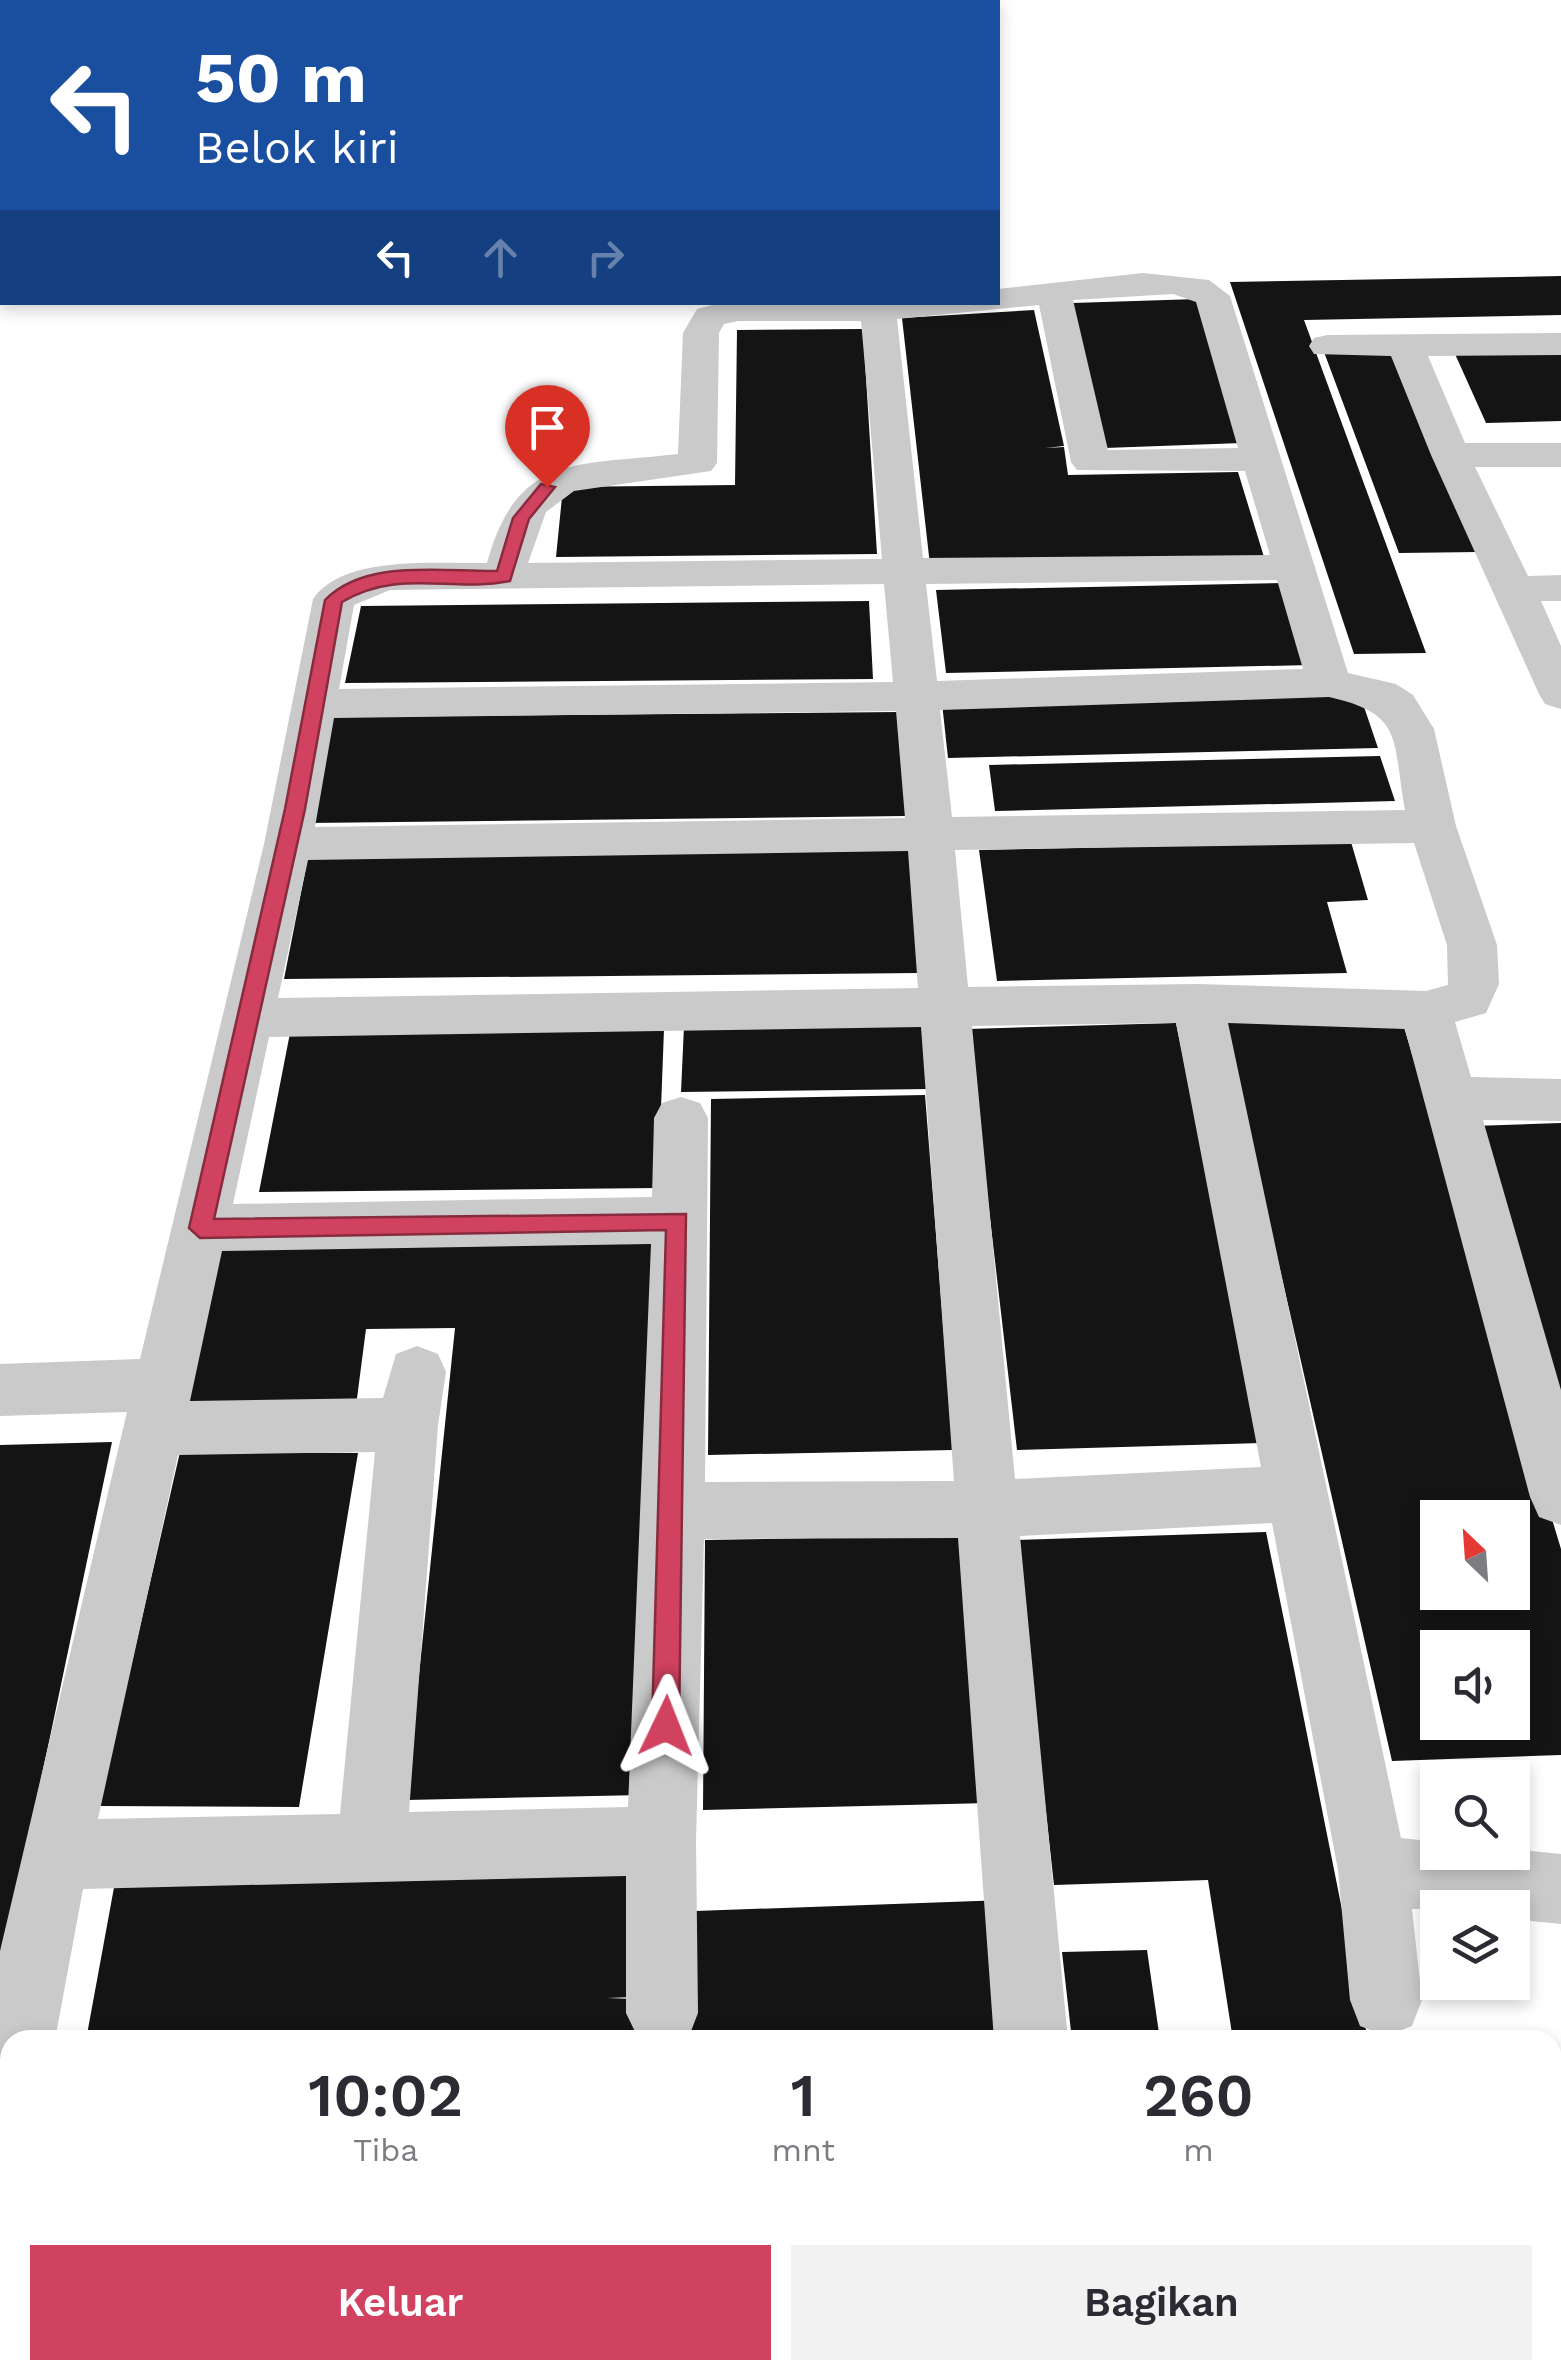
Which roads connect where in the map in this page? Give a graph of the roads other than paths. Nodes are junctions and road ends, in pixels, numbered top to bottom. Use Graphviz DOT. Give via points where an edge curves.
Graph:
graph roads {
  1 [pos="1054,294"];
  2 [pos="1000,300"];
  3 [pos="937,305"];
  4 [pos="878,310"];
  5 [pos="1561,344"];
  6 [pos="1404,345"];
  7 [pos="1327,346"];
  8 [pos="1450,455"];
  9 [pos="1561,455"];
  10 [pos="1264,459"];
  11 [pos="1296,567"];
  12 [pos="904,574"];
  13 [pos="504,577"];
  14 [pos="1561,588"];
  15 [pos="1514,589"];
  16 [pos="1329,683"];
  17 [pos="1561,694"];
  18 [pos="916,696"];
  19 [pos="317,704"];
  20 [pos="1432,826"];
  21 [pos="930,831"];
  22 [pos="288,844"];
  23 [pos="1198,1003"];
  24 [pos="941,1006"];
  25 [pos="1426,1010"];
  26 [pos="249,1018"];
  27 [pos="1452,1098"];
  28 [pos="1561,1100"];
  29 [pos="681,1118"];
  30 [pos="678,1220"];
  31 [pos="200,1228"];
  32 [pos="0,1390"];
  33 [pos="159,1406"];
  34 [pos="1299,1493"];
  35 [pos="1561,1497"];
  36 [pos="985,1509"];
  37 [pos="674,1511"];
  38 [pos="661,1841"];
  39 [pos="371,1851"];
  40 [pos="55,1854"];
  41 [pos="1373,1870"];
  42 [pos="1561,1889"];
  43 [pos="1386,2000"];
  44 [pos="662,2013"];
  45 [pos="20,2030"];
  46 [pos="1029,2030"];
  1 -- 2 [label="street"];
  1 -- 10 [label="street" via="1155,284 1207,291"];
  1 -- 10 [label="street" via="1091,462"];
  3 -- 4 [label="street"];
  4 -- 12 [label="street"];
  4 -- 13 [label="street" via="737,310 710,317 701,334 696,462 547,487 521,518"];
  5 -- 6 [label="street"];
  6 -- 7 [label="street"];
  6 -- 8 [label="street"];
  8 -- 9 [label="street"];
  8 -- 15 [label="street"];
  10 -- 11 [label="street"];
  11 -- 12 [label="street"];
  11 -- 16 [label="street"];
  12 -- 13 [label="street"];
  12 -- 18 [label="street"];
  13 -- 19 [label="street" via="390,577 341,593 334,600"];
  14 -- 15 [label="street"];
  15 -- 17 [label="street"];
  16 -- 18 [label="street"];
  16 -- 20 [label="street" via="1364,688 1397,705 1412,728"];
  18 -- 19 [label="street"];
  18 -- 21 [label="street"];
  19 -- 22 [label="street"];
  20 -- 21 [label="street"];
  20 -- 25 [label="street" via="1472,945 1474,984 1468,1000"];
  21 -- 22 [label="street"];
  21 -- 24 [label="street"];
  22 -- 26 [label="street"];
  23 -- 24 [label="street"];
  23 -- 25 [label="street"];
  23 -- 34 [label="street"];
  24 -- 26 [label="street"];
  24 -- 36 [label="street"];
  25 -- 27 [label="street"];
  26 -- 31 [label="street"];
  27 -- 28 [label="street"];
  27 -- 35 [label="street"];
  29 -- 30 [label="street"];
  30 -- 31 [label="street"];
  30 -- 37 [label="street"];
  31 -- 33 [label="street"];
  32 -- 33 [label="street"];
  33 -- 39 [label="street" via="412,1399"];
  33 -- 40 [label="street"];
  34 -- 36 [label="street"];
  34 -- 41 [label="street"];
  36 -- 37 [label="street"];
  36 -- 46 [label="street"];
  37 -- 38 [label="street"];
  38 -- 39 [label="street"];
  38 -- 44 [label="street"];
  39 -- 40 [label="street"];
  40 -- 45 [label="street"];
  41 -- 42 [label="street"];
  41 -- 43 [label="street"];
}
